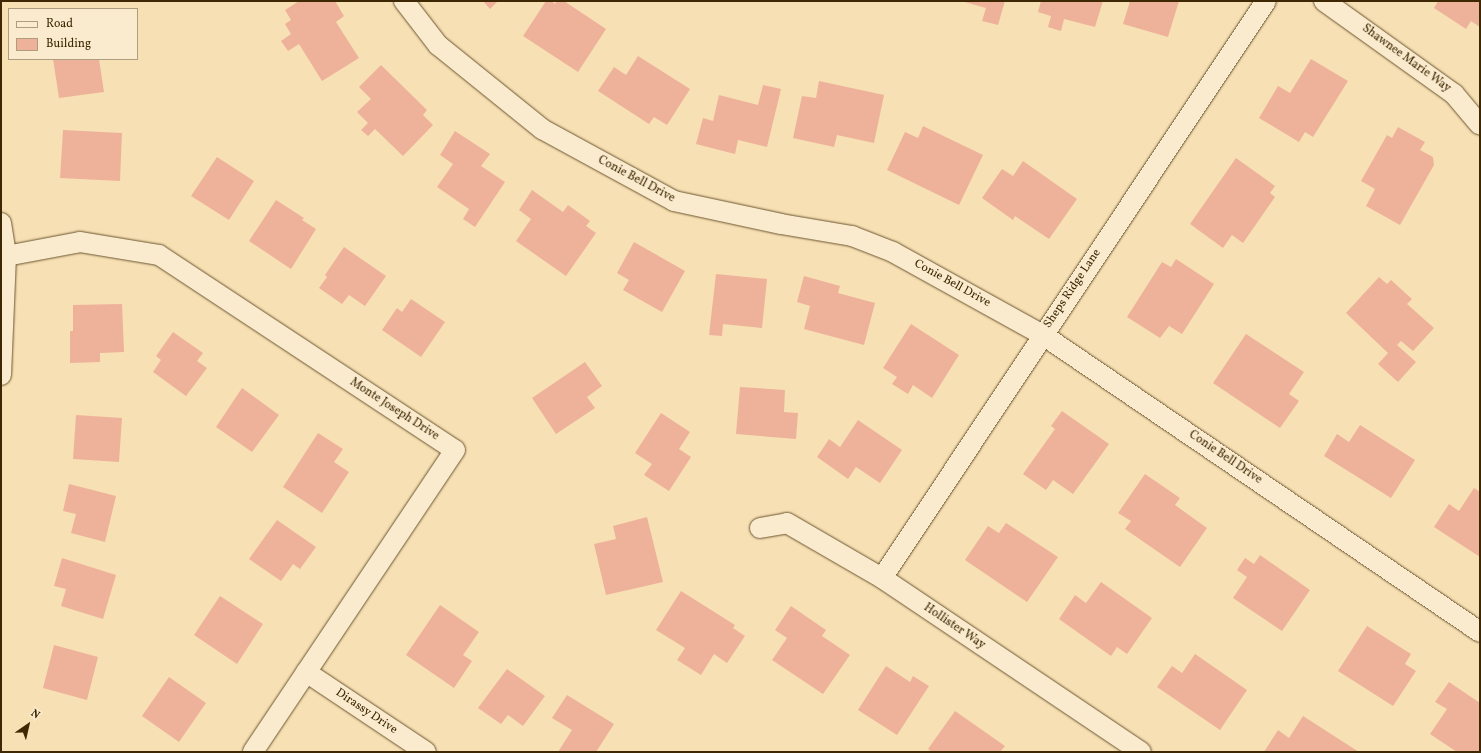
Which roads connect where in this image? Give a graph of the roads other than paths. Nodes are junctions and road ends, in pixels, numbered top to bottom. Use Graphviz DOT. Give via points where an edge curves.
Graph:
graph roads {
  1 [pos="404,1"];
  2 [pos="1266,1"];
  3 [pos="1324,1"];
  4 [pos="1480,125"];
  5 [pos="1,223"];
  6 [pos="6,256"];
  7 [pos="1043,335"];
  8 [pos="1,375"];
  9 [pos="760,528"];
  10 [pos="882,578"];
  11 [pos="1480,632"];
  12 [pos="306,672"];
  13 [pos="253,752"];
  14 [pos="426,752"];
  15 [pos="1141,752"];
  1 -- 7 [label="street, Conie Bell Drive" via="438,45 542,128 674,201 852,236 894,252"];
  2 -- 7 [label="street, Sheps Ridge Lane"];
  3 -- 4 [label="street, Shawnee Marie Way" via="1454,94"];
  5 -- 6 [label="street"];
  6 -- 8 [label="street"];
  6 -- 12 [label="street, Monte Joseph Drive" via="80,242 159,255 455,450"];
  7 -- 10 [label="street, Sheps Ridge Lane"];
  7 -- 11 [label="street, Conie Bell Drive"];
  9 -- 10 [label="street, Hollister Way" via="788,523"];
  10 -- 15 [label="street, Hollister Way"];
  12 -- 13 [label="street, Monte Joseph Drive"];
  12 -- 14 [label="street, Dirassy Drive"];
}
